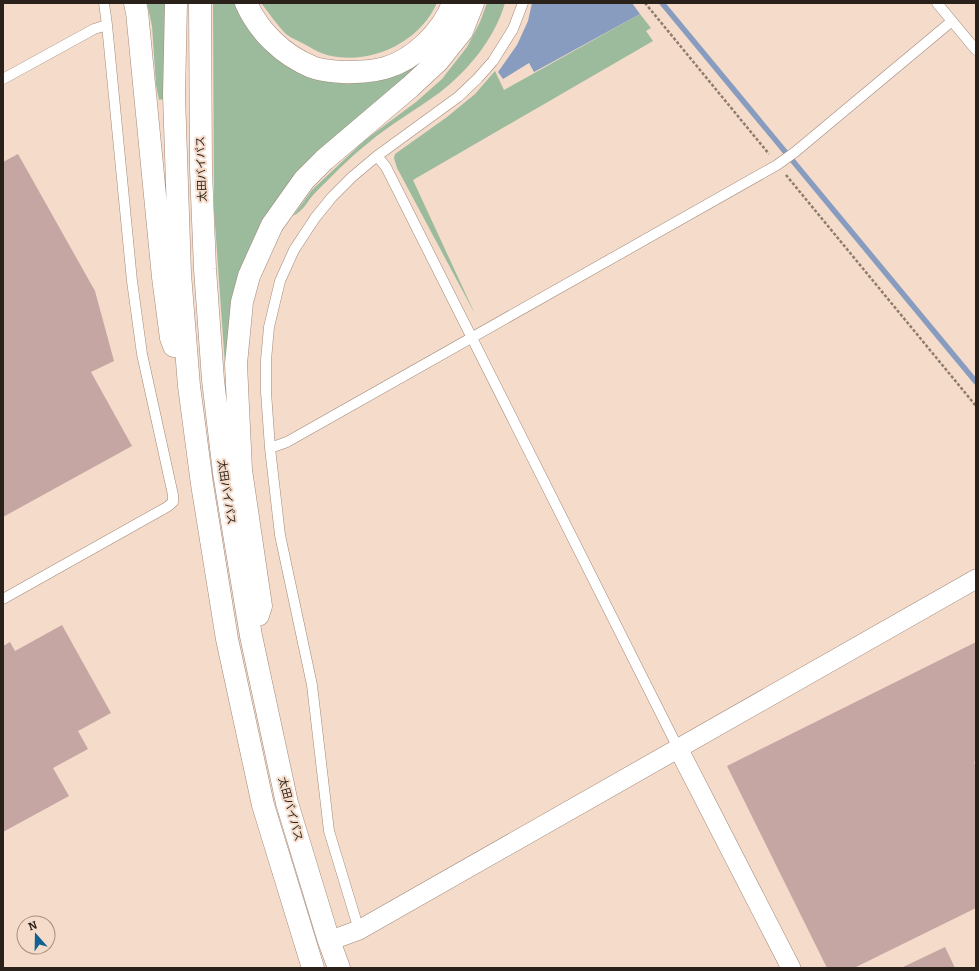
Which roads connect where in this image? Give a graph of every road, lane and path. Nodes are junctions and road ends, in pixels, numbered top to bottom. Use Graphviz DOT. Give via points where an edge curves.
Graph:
graph roads {
  1 [pos="104,3"];
  2 [pos="135,3"];
  3 [pos="176,3"];
  4 [pos="200,3"];
  5 [pos="246,3"];
  6 [pos="453,3"];
  7 [pos="473,3"];
  8 [pos="523,3"];
  9 [pos="645,3"];
  10 [pos="937,3"];
  11 [pos="952,21"];
  12 [pos="107,25"];
  13 [pos="976,50"];
  14 [pos="3,79"];
  15 [pos="377,156"];
  16 [pos="780,163"];
  17 [pos="472,337"];
  18 [pos="189,386"];
  19 [pos="976,406"];
  20 [pos="270,448"];
  21 [pos="976,579"];
  22 [pos="3,599"];
  23 [pos="251,636"];
  24 [pos="678,748"];
  25 [pos="359,930"];
  26 [pos="329,941"];
  27 [pos="313,968"];
  28 [pos="339,968"];
  29 [pos="791,968"];
  1 -- 12 [label="lane"];
  2 -- 18 [label="highway" via="171,338"];
  3 -- 18 [label="highway, 太田バイパス" via="176,163 180,274"];
  4 -- 23 [label="highway, 太田バイパス" via="200,170 212,380 224,473"];
  5 -- 6 [label="highway" via="260,28 279,47 298,60 314,68 360,72 386,68 408,57 439,29 450,13"];
  7 -- 23 [label="highway" via="462,31 438,61 304,180 272,225 249,276 242,302 236,364 241,470 261,606"];
  8 -- 15 [label="lane" via="513,29 493,61 478,78 458,98"];
  9 -- 16 [label="path"];
  10 -- 11 [label="lane"];
  11 -- 13 [label="lane"];
  11 -- 16 [label="lane"];
  12 -- 14 [label="lane" via="94,29"];
  12 -- 22 [label="lane" via="142,354 173,502"];
  15 -- 17 [label="lane" via="386,167"];
  15 -- 20 [label="lane" via="332,197 315,218 294,250 280,281 266,360"];
  16 -- 17 [label="lane"];
  16 -- 19 [label="path"];
  17 -- 20 [label="lane" via="287,442"];
  17 -- 24 [label="lane"];
  18 -- 27 [label="highway, 太田バイパス" via="226,631 263,805"];
  20 -- 25 [label="lane" via="280,535 312,685 329,832"];
  21 -- 24 [label="street"];
  23 -- 26 [label="highway, 太田バイパス" via="287,803"];
  24 -- 25 [label="street"];
  24 -- 29 [label="street"];
  25 -- 26 [label="street"];
  26 -- 28 [label="highway, 太田バイパス"];
}
